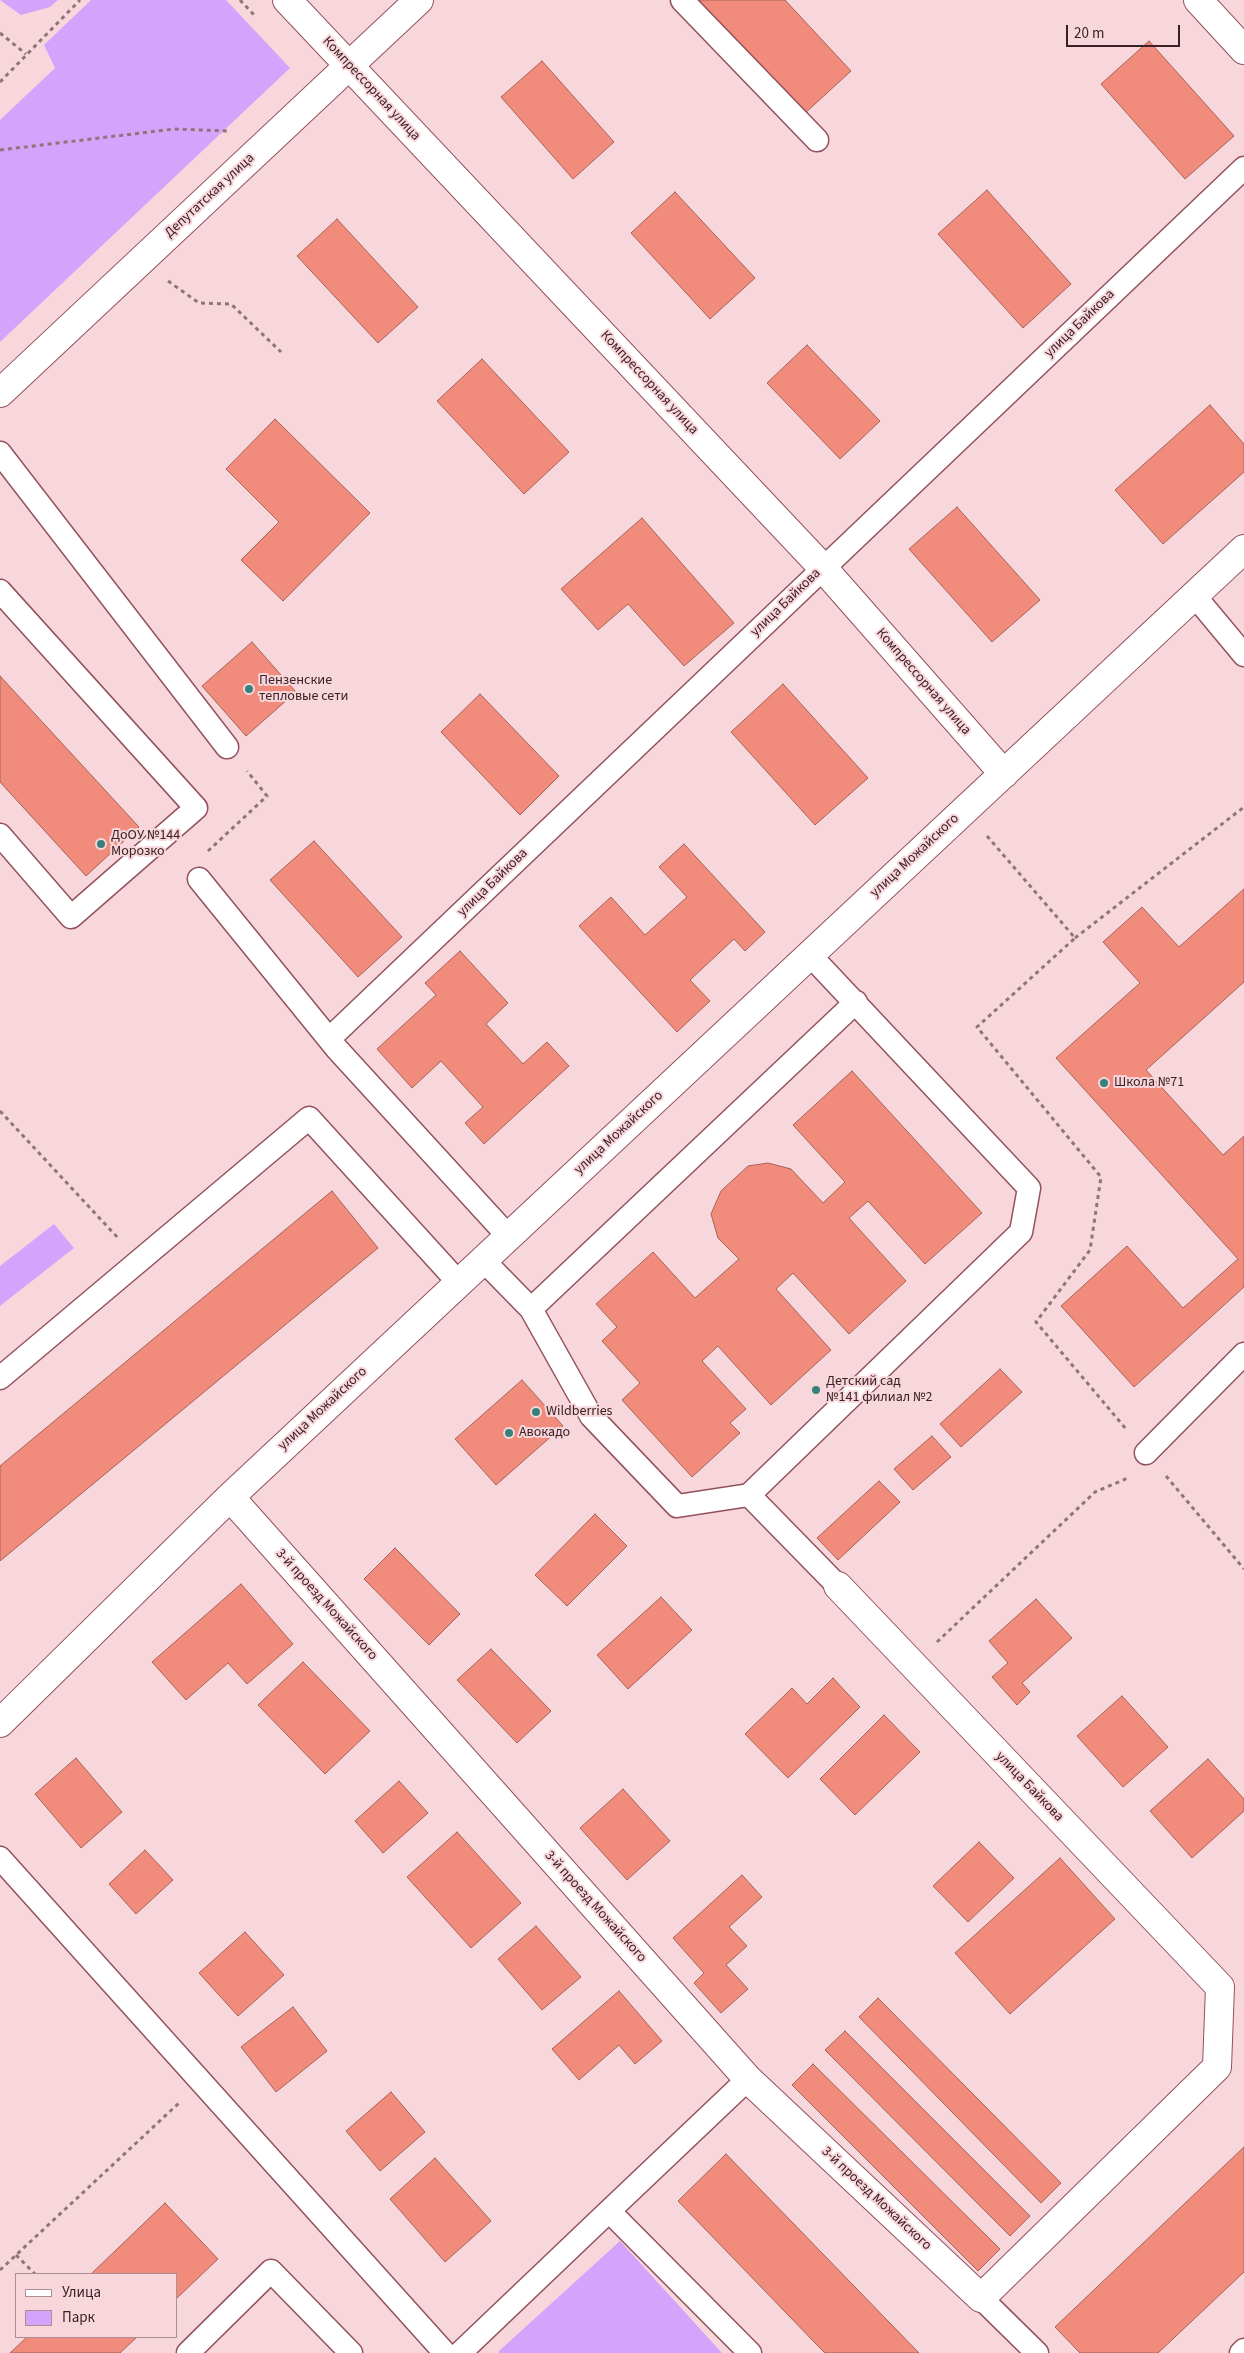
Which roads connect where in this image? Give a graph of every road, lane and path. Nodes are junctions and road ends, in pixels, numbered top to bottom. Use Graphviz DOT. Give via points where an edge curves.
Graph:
graph roads {
  1 [pos="80,0"];
  2 [pos="287,0"];
  3 [pos="419,0"];
  4 [pos="682,0"];
  5 [pos="1198,0"];
  6 [pos="0,32"];
  7 [pos="1244,50"];
  8 [pos="27,55"];
  9 [pos="349,66"];
  10 [pos="0,82"];
  11 [pos="278,132"];
  12 [pos="817,140"];
  13 [pos="0,150"];
  14 [pos="1244,168"];
  15 [pos="145,256"];
  16 [pos="281,352"];
  17 [pos="0,393"];
  18 [pos="0,453"];
  19 [pos="1244,549"];
  20 [pos="824,568"];
  21 [pos="0,591"];
  22 [pos="1194,595"];
  23 [pos="1244,655"];
  24 [pos="227,747"];
  25 [pos="1004,774"];
  26 [pos="1244,807"];
  27 [pos="983,832"];
  28 [pos="0,835"];
  29 [pos="199,879"];
  30 [pos="1075,938"];
  31 [pos="810,955"];
  32 [pos="856,1002"];
  33 [pos="329,1039"];
  34 [pos="0,1112"];
  35 [pos="508,1236"];
  36 [pos="139,1260"];
  37 [pos="483,1260"];
  38 [pos="459,1283"];
  39 [pos="531,1309"];
  40 [pos="1244,1354"];
  41 [pos="0,1378"];
  42 [pos="1146,1452"];
  43 [pos="1134,1475"];
  44 [pos="748,1495"];
  45 [pos="230,1497"];
  46 [pos="1244,1570"];
  47 [pos="838,1586"];
  48 [pos="913,1665"];
  49 [pos="0,1723"];
  50 [pos="0,1858"];
  51 [pos="748,2079"];
  52 [pos="201,2082"];
  53 [pos="609,2211"];
  54 [pos="16,2255"];
  55 [pos="0,2270"];
  56 [pos="34,2273"];
  57 [pos="981,2298"];
  58 [pos="1244,2350"];
  59 [pos="188,2353"];
  60 [pos="350,2353"];
  61 [pos="445,2353"];
  62 [pos="460,2353"];
  63 [pos="750,2353"];
  64 [pos="1037,2353"];
  65 [pos="1241,2353"];
  1 -- 8 [label="path"];
  2 -- 9 [label="street, Компрессорная улица"];
  3 -- 9 [label="street, Депутатская улица"];
  4 -- 12 [label="lane"];
  5 -- 7 [label="street"];
  6 -- 8 [label="path"];
  8 -- 10 [label="path"];
  9 -- 11 [label="street, Депутатская улица"];
  9 -- 20 [label="street, Компрессорная улица"];
  11 -- 13 [label="path" via="174,129"];
  11 -- 15 [label="street, Депутатская улица"];
  14 -- 20 [label="lane, улица Байкова"];
  15 -- 16 [label="path" via="175,287 199,303 231,304"];
  15 -- 17 [label="street, Депутатская улица"];
  18 -- 24 [label="lane"];
  19 -- 22 [label="street, улица Можайского"];
  20 -- 25 [label="street, Компрессорная улица"];
  20 -- 33 [label="lane, улица Байкова"];
  21 -- 28 [label="lane" via="196,808 71,917"];
  22 -- 23 [label="lane"];
  22 -- 25 [label="street, улица Можайского"];
  24 -- 29 [label="path" via="267,796 202,856"];
  25 -- 31 [label="street, улица Можайского"];
  26 -- 30 [label="path"];
  27 -- 30 [label="path"];
  29 -- 33 [label="lane"];
  30 -- 42 [label="path" via="977,1027 1101,1178 1090,1250 1036,1322"];
  31 -- 32 [label="lane"];
  31 -- 35 [label="street, улица Можайского"];
  32 -- 39 [label="lane"];
  32 -- 44 [label="lane" via="1028,1188 1021,1232"];
  33 -- 35 [label="lane"];
  34 -- 36 [label="path"];
  35 -- 37 [label="street, улица Можайского"];
  36 -- 38 [label="lane" via="309,1118"];
  36 -- 41 [label="lane"];
  37 -- 38 [label="street, улица Можайского"];
  37 -- 39 [label="lane"];
  38 -- 45 [label="street, улица Можайского"];
  39 -- 44 [label="lane" via="591,1416 677,1506"];
  40 -- 42 [label="lane"];
  42 -- 46 [label="path"];
  43 -- 48 [label="path" via="1095,1492"];
  44 -- 47 [label="lane"];
  45 -- 49 [label="street, улица Можайского"];
  45 -- 51 [label="street, 3-й проезд Можайского"];
  47 -- 48 [label="street, улица Байкова"];
  48 -- 57 [label="street, улица Байкова" via="1220,1987 1217,2067"];
  50 -- 52 [label="lane"];
  51 -- 53 [label="lane"];
  51 -- 57 [label="street, 3-й проезд Можайского"];
  52 -- 54 [label="path"];
  52 -- 61 [label="lane"];
  53 -- 62 [label="lane"];
  53 -- 63 [label="lane"];
  54 -- 55 [label="path"];
  54 -- 56 [label="path"];
  57 -- 64 [label="lane"];
  58 -- 65 [label="lane"];
  59 -- 60 [label="lane" via="270,2271"];
}
